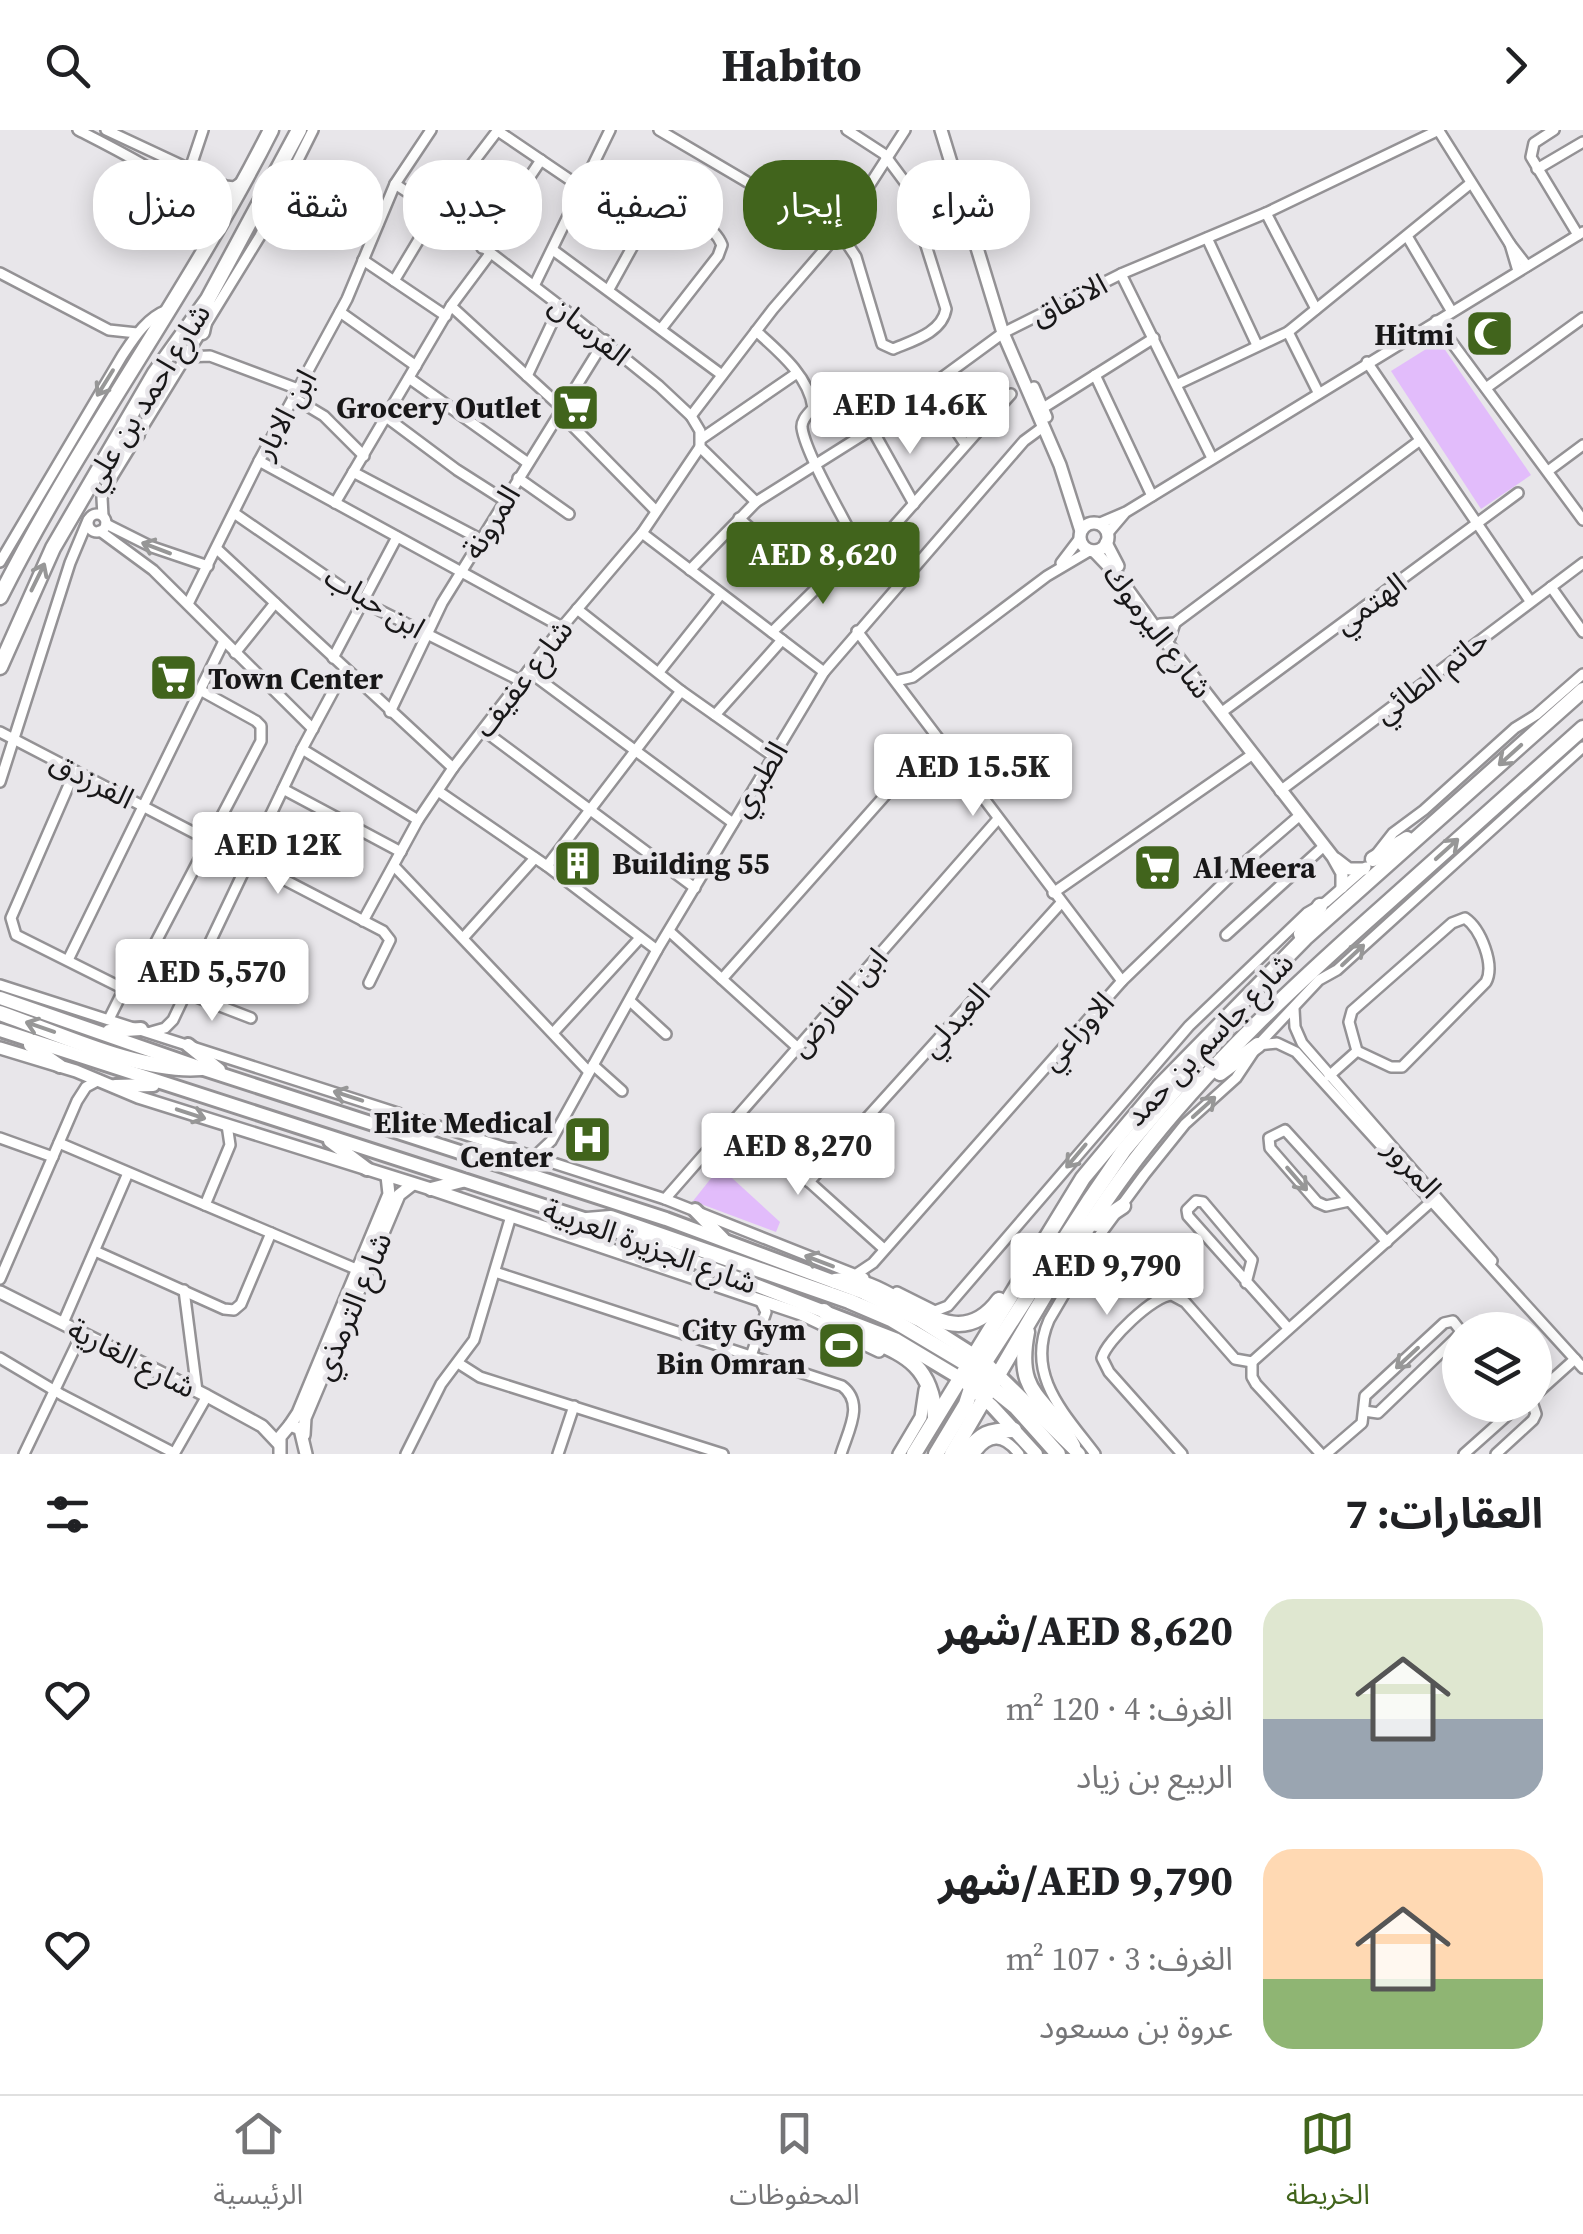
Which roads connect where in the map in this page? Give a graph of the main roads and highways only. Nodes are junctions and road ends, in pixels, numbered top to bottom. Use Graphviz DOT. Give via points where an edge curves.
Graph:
graph roads {
  1 [pos="271,130"];
  2 [pos="299,130"];
  3 [pos="208,299"];
  4 [pos="200,336"];
  5 [pos="137,434"];
  6 [pos="92,480"];
  7 [pos="0,597"];
  8 [pos="0,667"];
  9 [pos="1583,690"];
  10 [pos="1583,728"];
  11 [pos="1426,830"];
  12 [pos="1368,864"];
  13 [pos="1320,906"];
  14 [pos="1301,943"];
  15 [pos="1335,950"];
  16 [pos="1319,980"];
  17 [pos="1260,983"];
  18 [pos="0,998"];
  19 [pos="0,1013"];
  20 [pos="0,1030"];
  21 [pos="146,1030"];
  22 [pos="100,1031"];
  23 [pos="20,1037"];
  24 [pos="184,1044"];
  25 [pos="1258,1045"];
  26 [pos="60,1066"];
  27 [pos="200,1068"];
  28 [pos="225,1075"];
  29 [pos="164,1085"];
  30 [pos="116,1086"];
  31 [pos="1180,1105"];
  32 [pos="310,1130"];
  33 [pos="512,1150"];
  34 [pos="458,1152"];
  35 [pos="366,1169"];
  36 [pos="468,1180"];
  37 [pos="430,1189"];
  38 [pos="1065,1206"];
  39 [pos="1123,1206"];
  40 [pos="689,1207"];
  41 [pos="587,1220"];
  42 [pos="1087,1230"];
  43 [pos="724,1241"];
  44 [pos="835,1281"];
  45 [pos="752,1284"];
  46 [pos="730,1290"];
  47 [pos="824,1311"];
  48 [pos="1029,1322"];
  49 [pos="979,1375"];
  50 [pos="936,1420"];
  51 [pos="1014,1430"];
  52 [pos="1076,1450"];
  53 [pos="914,1454"];
  54 [pos="936,1454"];
  55 [pos="952,1454"];
  56 [pos="965,1454"];
  57 [pos="1036,1454"];
  58 [pos="1058,1454"];
  1 -- 7 [label="main road, شارع احمد بن علي"];
  2 -- 3 [label="main road, شارع احمد بن علي"];
  3 -- 4 [label="main road"];
  3 -- 6 [label="main road, شارع احمد بن علي"];
  5 -- 6 [label="main road"];
  8 -- 6 [label="main road, شارع احمد بن علي, one-way"];
  9 -- 11 [label="main road, شارع جاسم بن حمد, one-way"];
  15 -- 10 [label="main road, شارع جاسم بن حمد, one-way"];
  11 -- 12 [label="main road"];
  11 -- 14 [label="main road, شارع جاسم بن حمد"];
  13 -- 14 [label="main road"];
  14 -- 17 [label="main road, شارع جاسم بن حمد"];
  15 -- 16 [label="main road"];
  15 -- 31 [label="main road, شارع جاسم بن حمد"];
  17 -- 38 [label="main road, شارع جاسم بن حمد" via="1159,1087"];
  17 -- 49 [label="main road" via="1124,1150"];
  18 -- 22 [label="main road, شارع الجزيرة العربية"];
  27 -- 19 [label="main road, one-way" via="149,1065"];
  20 -- 23 [label="main road, شارع الجزيرة العربية"];
  21 -- 22 [label="main road"];
  22 -- 27 [label="main road, شارع الجزيرة العربية"];
  23 -- 26 [label="main road"];
  23 -- 29 [label="main road, شارع الجزيرة العربية"];
  24 -- 28 [label="main road"];
  25 -- 31 [label="main road"];
  27 -- 28 [label="main road, شارع الجزيرة العربية"];
  28 -- 34 [label="main road, شارع الجزيرة العربية"];
  29 -- 30 [label="main road"];
  29 -- 32 [label="main road, شارع الجزيرة العربية"];
  31 -- 42 [label="main road, شارع جاسم بن حمد"];
  32 -- 35 [label="main road"];
  32 -- 36 [label="main road, شارع الجزيرة العربية"];
  33 -- 34 [label="main road"];
  34 -- 43 [label="main road, شارع الجزيرة العربية"];
  36 -- 37 [label="main road"];
  36 -- 41 [label="main road, شارع الجزيرة العربية"];
  38 -- 44 [label="main road" via="1044,1226 993,1308 974,1322 947,1324 855,1282"];
  38 -- 49 [label="main road, شارع جاسم بن حمد"];
  39 -- 42 [label="main road"];
  40 -- 43 [label="main road"];
  41 -- 45 [label="main road, شارع الجزيرة العربية"];
  41 -- 49 [label="main road" via="611,1218 850,1301"];
  42 -- 48 [label="main road, شارع جاسم بن حمد"];
  43 -- 44 [label="main road, شارع الجزيرة العربية"];
  44 -- 49 [label="main road, شارع الجزيرة العربية" via="919,1320"];
  45 -- 46 [label="main road"];
  45 -- 47 [label="main road, شارع الجزيرة العربية"];
  47 -- 49 [label="main road, شارع الجزيرة العربية"];
  47 -- 50 [label="main road" via="914,1364 931,1386"];
  48 -- 49 [label="main road, شارع جاسم بن حمد"];
  48 -- 52 [label="main road" via="1024,1378"];
  49 -- 50 [label="main road, شارع جاسم بن حمد"];
  49 -- 51 [label="main road, شارع الجزيرة العربية"];
  49 -- 52 [label="main road, شارع الجزيرة العربية"];
  49 -- 54 [label="main road"];
  49 -- 55 [label="main road, شارع جاسم بن حمد"];
  49 -- 58 [label="main road"];
  50 -- 53 [label="main road, شارع جاسم بن حمد"];
  51 -- 56 [label="main road" via="978,1435"];
  51 -- 57 [label="main road, شارع الجزيرة العربية"];
}
